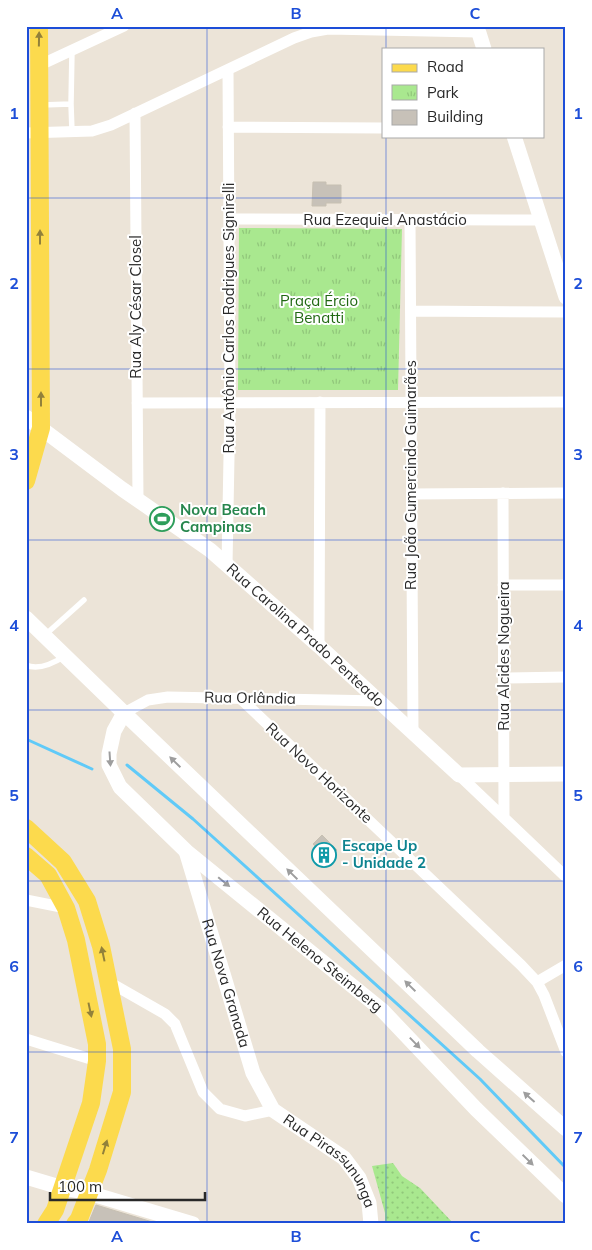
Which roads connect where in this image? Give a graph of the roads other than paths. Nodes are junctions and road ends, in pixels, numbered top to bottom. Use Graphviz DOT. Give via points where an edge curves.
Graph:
graph roads {
  1 [pos="39,26"];
  2 [pos="124,26"];
  3 [pos="476,29"];
  4 [pos="294,32"];
  5 [pos="484,48"];
  6 [pos="72,50"];
  7 [pos="38,66"];
  8 [pos="228,70"];
  9 [pos="71,104"];
  10 [pos="38,105"];
  11 [pos="135,113"];
  12 [pos="228,127"];
  13 [pos="382,128"];
  14 [pos="72,132"];
  15 [pos="32,133"];
  16 [pos="515,138"];
  17 [pos="229,219"];
  18 [pos="410,220"];
  19 [pos="541,220"];
  20 [pos="563,278"];
  21 [pos="566,297"];
  22 [pos="411,311"];
  23 [pos="566,312"];
  24 [pos="320,402"];
  25 [pos="411,402"];
  26 [pos="566,402"];
  27 [pos="230,403"];
  28 [pos="137,404"];
  29 [pos="26,417"];
  30 [pos="41,428"];
  31 [pos="26,481"];
  32 [pos="503,493"];
  33 [pos="566,493"];
  34 [pos="412,494"];
  35 [pos="138,500"];
  36 [pos="227,565"];
  37 [pos="503,585"];
  38 [pos="566,585"];
  39 [pos="84,600"];
  40 [pos="26,618"];
  41 [pos="44,636"];
  42 [pos="319,646"];
  43 [pos="65,656"];
  44 [pos="26,665"];
  45 [pos="566,677"];
  46 [pos="504,678"];
  47 [pos="240,698"];
  48 [pos="380,701"];
  49 [pos="124,713"];
  50 [pos="413,731"];
  51 [pos="504,774"];
  52 [pos="566,774"];
  53 [pos="459,775"];
  54 [pos="504,818"];
  55 [pos="26,828"];
  56 [pos="186,851"];
  57 [pos="26,856"];
  58 [pos="566,877"];
  59 [pos="26,900"];
  60 [pos="66,908"];
  61 [pos="566,965"];
  62 [pos="109,982"];
  63 [pos="537,982"];
  64 [pos="26,1039"];
  65 [pos="566,1052"];
  66 [pos="97,1061"];
  67 [pos="272,1110"];
  68 [pos="566,1129"];
  69 [pos="26,1177"];
  70 [pos="63,1188"];
  71 [pos="89,1193"];
  72 [pos="566,1196"];
  73 [pos="77,1222"];
  74 [pos="46,1224"];
  75 [pos="193,1224"];
  76 [pos="370,1224"];
  7 -- 1 [label="main road, one-way"];
  2 -- 6 [label="street"];
  3 -- 4 [label="street"];
  3 -- 5 [label="main road"];
  4 -- 8 [label="street"];
  6 -- 7 [label="street"];
  6 -- 9 [label="lane"];
  7 -- 10 [label="main road"];
  8 -- 11 [label="street"];
  8 -- 12 [label="street, Rua Antônio Carlos Rodrigues Signirelli"];
  9 -- 10 [label="lane"];
  9 -- 14 [label="lane"];
  10 -- 15 [label="main road"];
  11 -- 14 [label="street" via="110,125"];
  11 -- 28 [label="street, Rua Aly César Closel"];
  12 -- 13 [label="street"];
  12 -- 17 [label="street, Rua Antônio Carlos Rodrigues Signirelli"];
  14 -- 15 [label="street"];
  30 -- 15 [label="main road, one-way"];
  16 -- 19 [label="main road"];
  17 -- 18 [label="street, Rua Ezequiel Anastácio"];
  17 -- 27 [label="street, Rua Antônio Carlos Rodrigues Signirelli"];
  18 -- 19 [label="street, Rua Ezequiel Anastácio"];
  18 -- 22 [label="street, Rua João Gumercindo Guimarães"];
  19 -- 20 [label="main road"];
  20 -- 21 [label="main road"];
  22 -- 23 [label="street"];
  22 -- 25 [label="street, Rua João Gumercindo Guimarães"];
  24 -- 25 [label="street"];
  24 -- 27 [label="street"];
  24 -- 42 [label="street"];
  25 -- 26 [label="street"];
  25 -- 34 [label="street, Rua João Gumercindo Guimarães"];
  27 -- 28 [label="street"];
  27 -- 36 [label="street, Rua Antônio Carlos Rodrigues Signirelli"];
  28 -- 35 [label="street, Rua Aly César Closel"];
  29 -- 30 [label="main road, Rua Carolina Prado Penteado"];
  30 -- 31 [label="main road"];
  30 -- 35 [label="main road, Rua Carolina Prado Penteado"];
  32 -- 33 [label="street"];
  32 -- 34 [label="street"];
  32 -- 37 [label="street, Rua Alcides Nogueira"];
  34 -- 50 [label="street, Rua João Gumercindo Guimarães"];
  35 -- 36 [label="main road, Rua Carolina Prado Penteado"];
  36 -- 42 [label="main road, Rua Carolina Prado Penteado"];
  37 -- 38 [label="street"];
  37 -- 46 [label="street, Rua Alcides Nogueira"];
  39 -- 41 [label="lane"];
  40 -- 41 [label="main road"];
  41 -- 43 [label="main road"];
  42 -- 48 [label="main road, Rua Carolina Prado Penteado"];
  43 -- 44 [label="lane" via="47,666 31,668"];
  43 -- 49 [label="main road"];
  45 -- 46 [label="street"];
  46 -- 51 [label="street, Rua Alcides Nogueira"];
  47 -- 48 [label="street, Rua Orlândia"];
  47 -- 49 [label="street, Rua Orlândia" via="168,697 148,700"];
  47 -- 63 [label="street, Rua Novo Horizonte"];
  48 -- 50 [label="main road, Rua Carolina Prado Penteado"];
  49 -- 56 [label="main road, Rua Helena Steimberg, one-way" via="110,746 109,764 114,776 120,787"];
  68 -- 49 [label="main road, one-way" via="478,1051"];
  50 -- 53 [label="main road, Rua Carolina Prado Penteado"];
  51 -- 52 [label="main road"];
  51 -- 53 [label="main road"];
  51 -- 54 [label="street, Rua Alcides Nogueira"];
  53 -- 54 [label="street, Rua Carolina Prado Penteado"];
  54 -- 58 [label="street, Rua Carolina Prado Penteado"];
  62 -- 55 [label="main road, one-way" via="87,900 64,862"];
  56 -- 67 [label="main road, Rua Nova Granada" via="253,1073"];
  56 -- 72 [label="main road, Rua Helena Steimberg, one-way" via="382,1010 476,1109"];
  57 -- 60 [label="main road" via="48,875"];
  59 -- 60 [label="street"];
  60 -- 66 [label="main road, one-way" via="76,940 97,1044"];
  61 -- 63 [label="street"];
  62 -- 67 [label="street" via="165,1014 175,1024 203,1092 220,1109 245,1116"];
  71 -- 62 [label="main road, one-way" via="122,1092 122,1049"];
  63 -- 65 [label="street, Rua Novo Horizonte"];
  64 -- 66 [label="street"];
  66 -- 70 [label="main road" via="91,1103"];
  67 -- 76 [label="main road, Rua Pirassununga" via="344,1158 360,1178 369,1203"];
  69 -- 70 [label="main road"];
  70 -- 71 [label="main road"];
  70 -- 74 [label="main road"];
  71 -- 73 [label="main road"];
  71 -- 75 [label="main road"];
}
